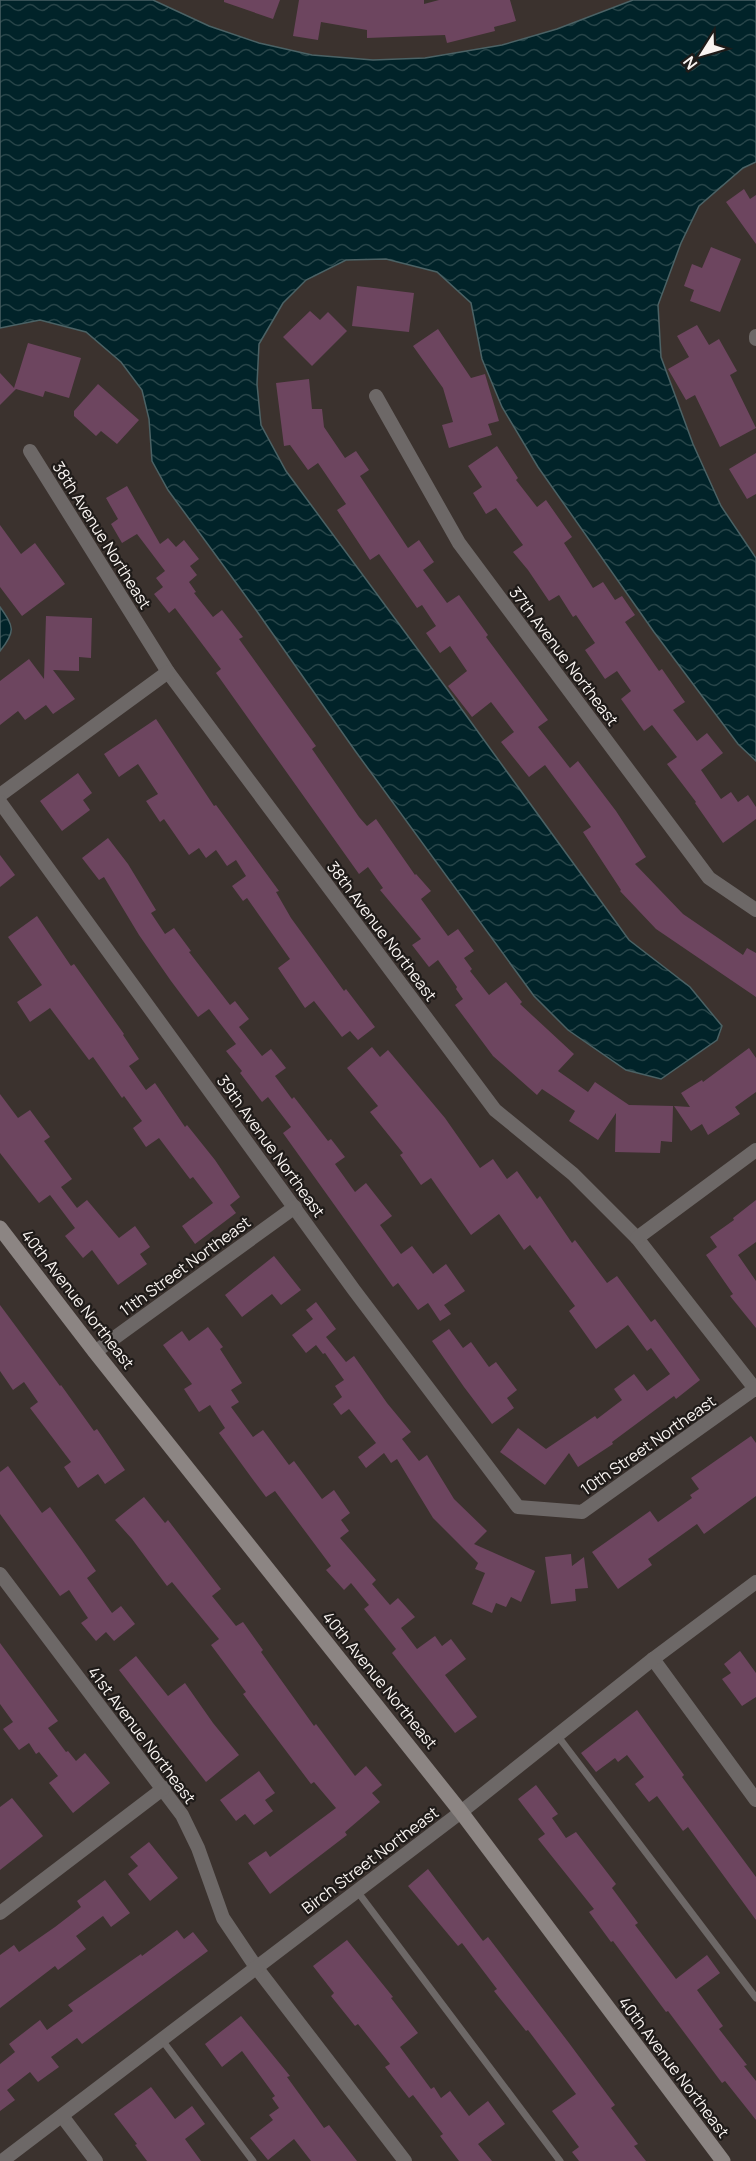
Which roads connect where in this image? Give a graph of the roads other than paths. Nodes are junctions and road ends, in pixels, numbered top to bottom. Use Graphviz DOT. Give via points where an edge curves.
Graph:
graph roads {
  1 [pos="376,396"];
  2 [pos="30,451"];
  3 [pos="168,672"];
  4 [pos="0,795"];
  5 [pos="0,802"];
  6 [pos="756,910"];
  7 [pos="756,1150"];
  8 [pos="295,1207"];
  9 [pos="0,1228"];
  10 [pos="637,1238"];
  11 [pos="95,1352"];
  12 [pos="756,1389"];
  13 [pos="518,1507"];
  14 [pos="0,1574"];
  15 [pos="754,1587"];
  16 [pos="653,1659"];
  17 [pos="557,1735"];
  18 [pos="164,1788"];
  19 [pos="756,1800"];
  20 [pos="461,1812"];
  21 [pos="357,1891"];
  22 [pos="0,1913"];
  23 [pos="256,1967"];
  24 [pos="756,1998"];
  25 [pos="162,2040"];
  26 [pos="62,2116"];
  27 [pos="2,2161"];
  28 [pos="96,2161"];
  29 [pos="253,2161"];
  30 [pos="405,2161"];
  31 [pos="560,2161"];
  32 [pos="723,2161"];
  1 -- 6 [label="street, 37th Avenue Northeast" via="466,553 709,878"];
  2 -- 3 [label="street, 38th Avenue Northeast"];
  3 -- 4 [label="street"];
  3 -- 10 [label="street, 38th Avenue Northeast" via="495,1110 573,1174"];
  5 -- 8 [label="street, 39th Avenue Northeast"];
  7 -- 10 [label="street"];
  8 -- 11 [label="street, 11th Street Northeast"];
  8 -- 13 [label="street, 39th Avenue Northeast"];
  9 -- 11 [label="street, 40th Avenue Northeast"];
  10 -- 12 [label="street, 38th Avenue Northeast"];
  11 -- 20 [label="street, 40th Avenue Northeast"];
  12 -- 13 [label="street, 10th Street Northeast" via="582,1512"];
  14 -- 18 [label="street, 41st Avenue Northeast"];
  15 -- 16 [label="street, Birch Street Northeast"];
  16 -- 17 [label="street, Birch Street Northeast"];
  16 -- 19 [label="street"];
  17 -- 20 [label="street, Birch Street Northeast"];
  17 -- 24 [label="lane"];
  18 -- 22 [label="street"];
  18 -- 23 [label="street, 41st Avenue Northeast" via="198,1848 223,1918"];
  20 -- 21 [label="street, Birch Street Northeast"];
  20 -- 32 [label="street, 40th Avenue Northeast"];
  21 -- 23 [label="street, Birch Street Northeast"];
  21 -- 31 [label="lane"];
  23 -- 25 [label="street, Birch Street Northeast"];
  23 -- 30 [label="street, 41st Avenue Northeast"];
  25 -- 26 [label="street, Birch Street Northeast"];
  25 -- 29 [label="lane"];
  26 -- 27 [label="street, Birch Street Northeast"];
  26 -- 28 [label="street"];
}
